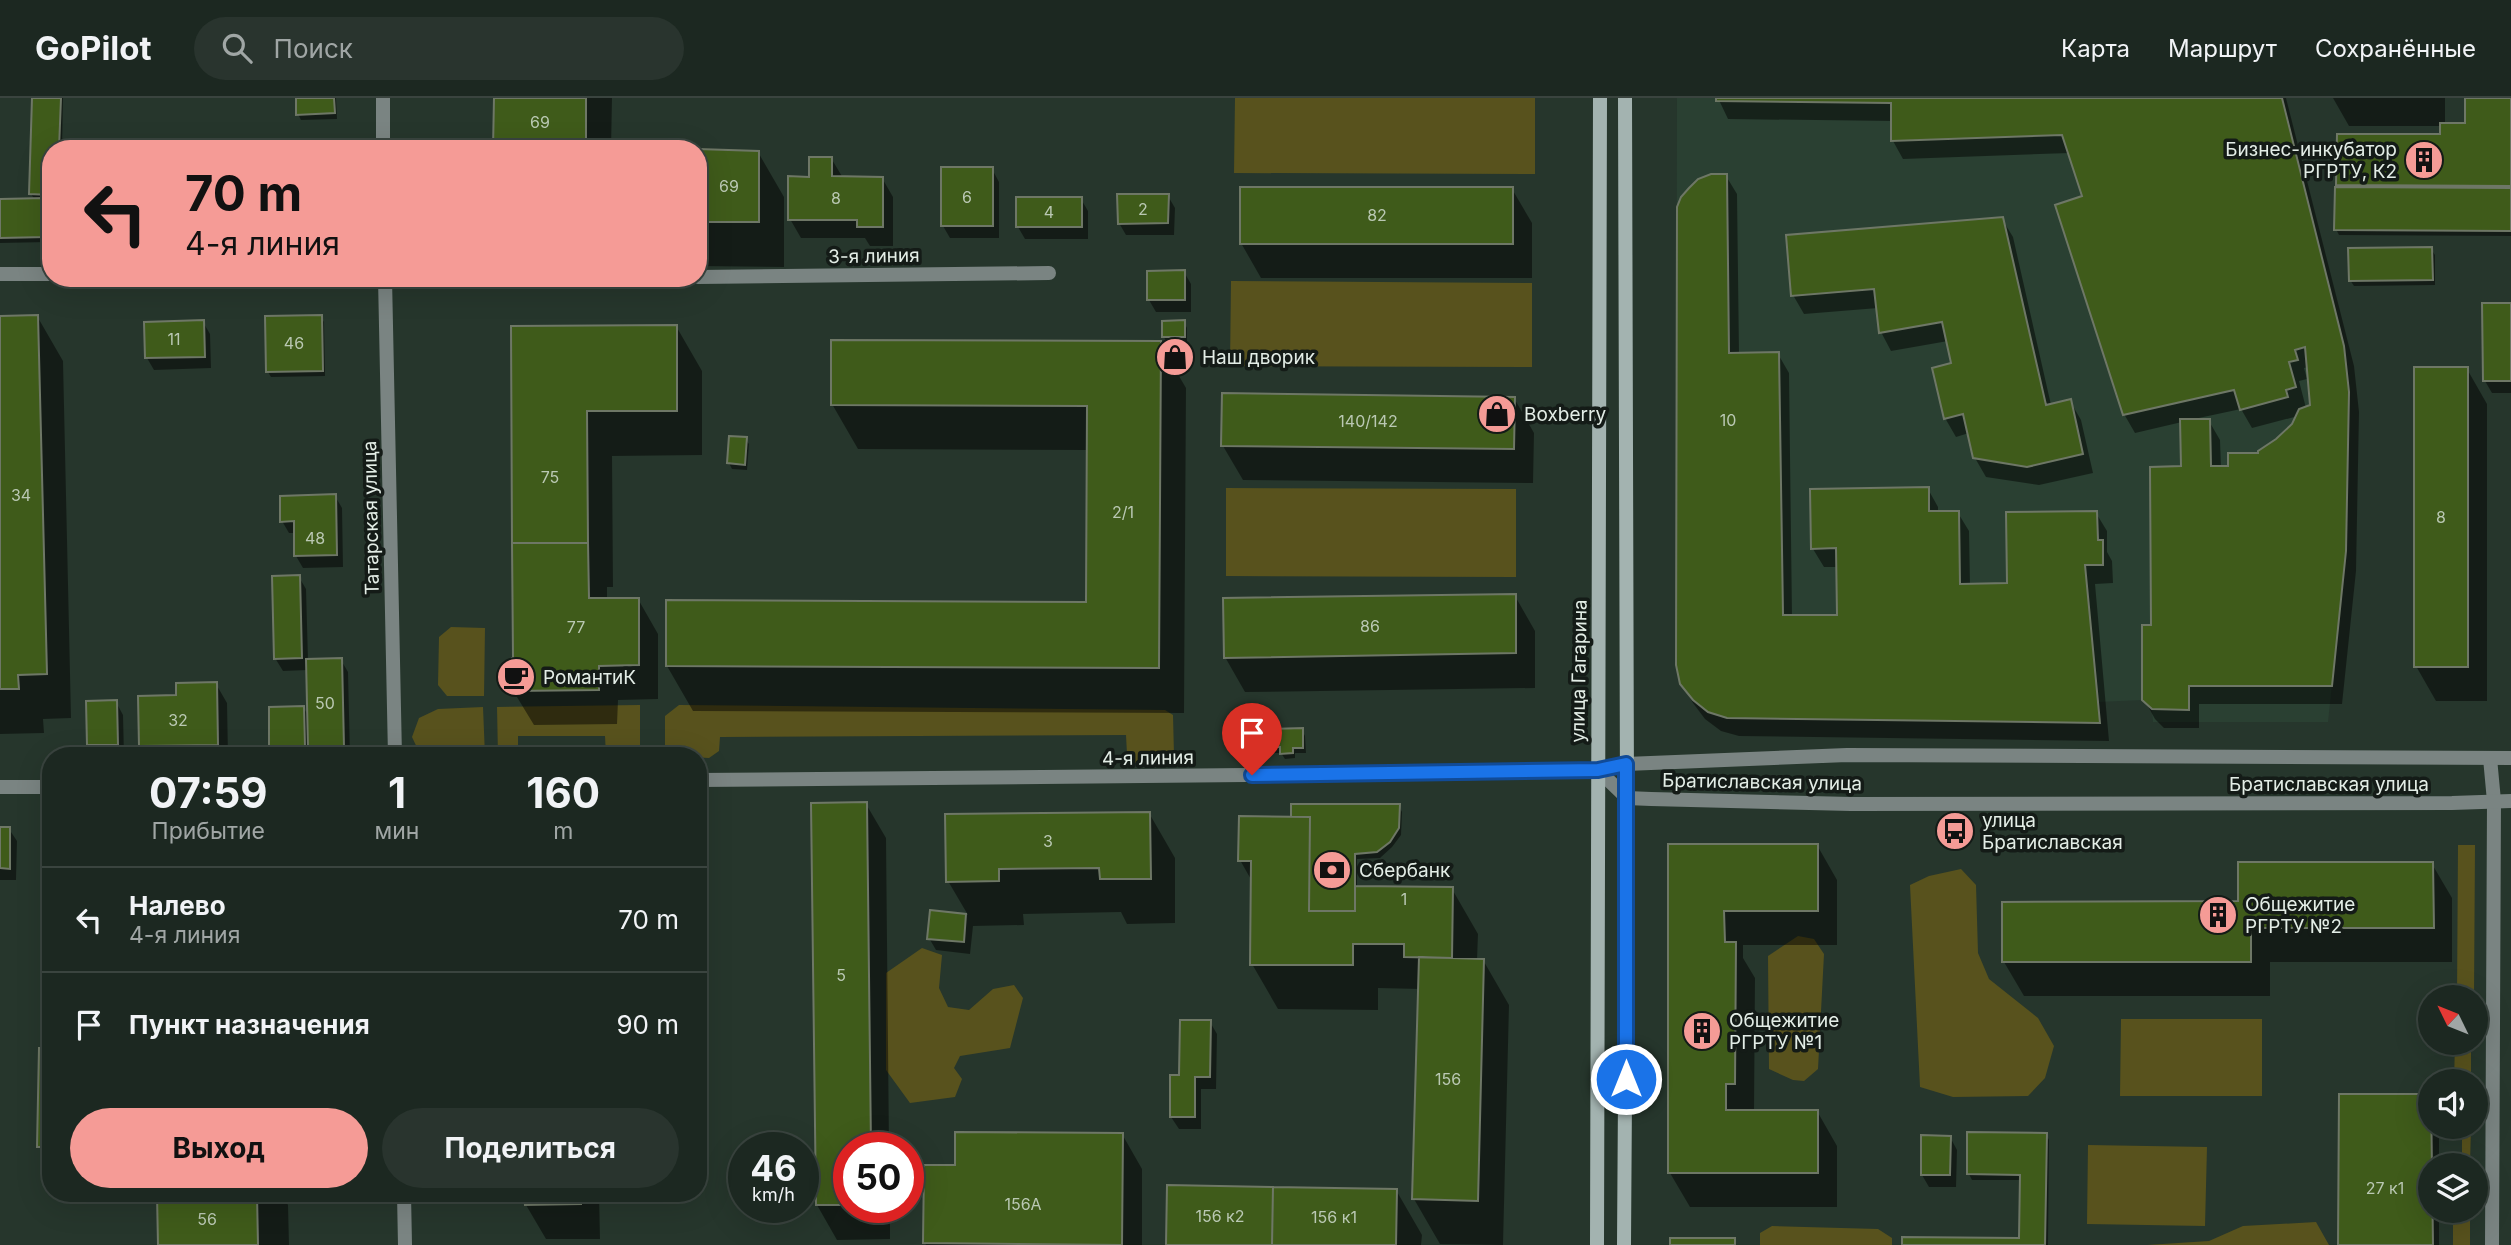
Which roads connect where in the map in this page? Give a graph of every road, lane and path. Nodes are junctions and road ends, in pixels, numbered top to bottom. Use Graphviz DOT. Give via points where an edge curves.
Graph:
graph roads {
  1 [pos="383,98"];
  2 [pos="1600,98"];
  3 [pos="1625,98"];
  4 [pos="383,140"];
  5 [pos="1049,273"];
  6 [pos="0,274"];
  7 [pos="42,274"];
  8 [pos="707,277"];
  9 [pos="385,287"];
  10 [pos="394,747"];
  11 [pos="2490,758"];
  12 [pos="2511,758"];
  13 [pos="1626,764"];
  14 [pos="1598,770"];
  15 [pos="707,780"];
  16 [pos="42,787"];
  17 [pos="0,788"];
  18 [pos="1627,798"];
  19 [pos="2494,801"];
  20 [pos="2511,801"];
  21 [pos="404,1202"];
  22 [pos="405,1245"];
  23 [pos="1597,1245"];
  24 [pos="1624,1245"];
  25 [pos="2492,1245"];
  1 -- 4 [label="street"];
  2 -- 14 [label="main road, улица Гагарина"];
  3 -- 13 [label="main road"];
  5 -- 8 [label="street, 3-я линия"];
  6 -- 7 [label="street"];
  9 -- 10 [label="street, Татарская улица"];
  11 -- 12 [label="street, Братиславская улица"];
  11 -- 13 [label="street, Братиславская улица" via="1847,755"];
  11 -- 19 [label="street"];
  13 -- 14 [label="street, Братиславская улица"];
  13 -- 18 [label="main road"];
  14 -- 15 [label="street, 4-я линия"];
  14 -- 18 [label="street"];
  14 -- 23 [label="main road, улица Гагарина"];
  16 -- 17 [label="street"];
  18 -- 19 [label="street, Братиславская улица" via="1851,804"];
  18 -- 24 [label="main road"];
  19 -- 20 [label="street, Братиславская улица"];
  19 -- 25 [label="street"];
  21 -- 22 [label="street"];
}
